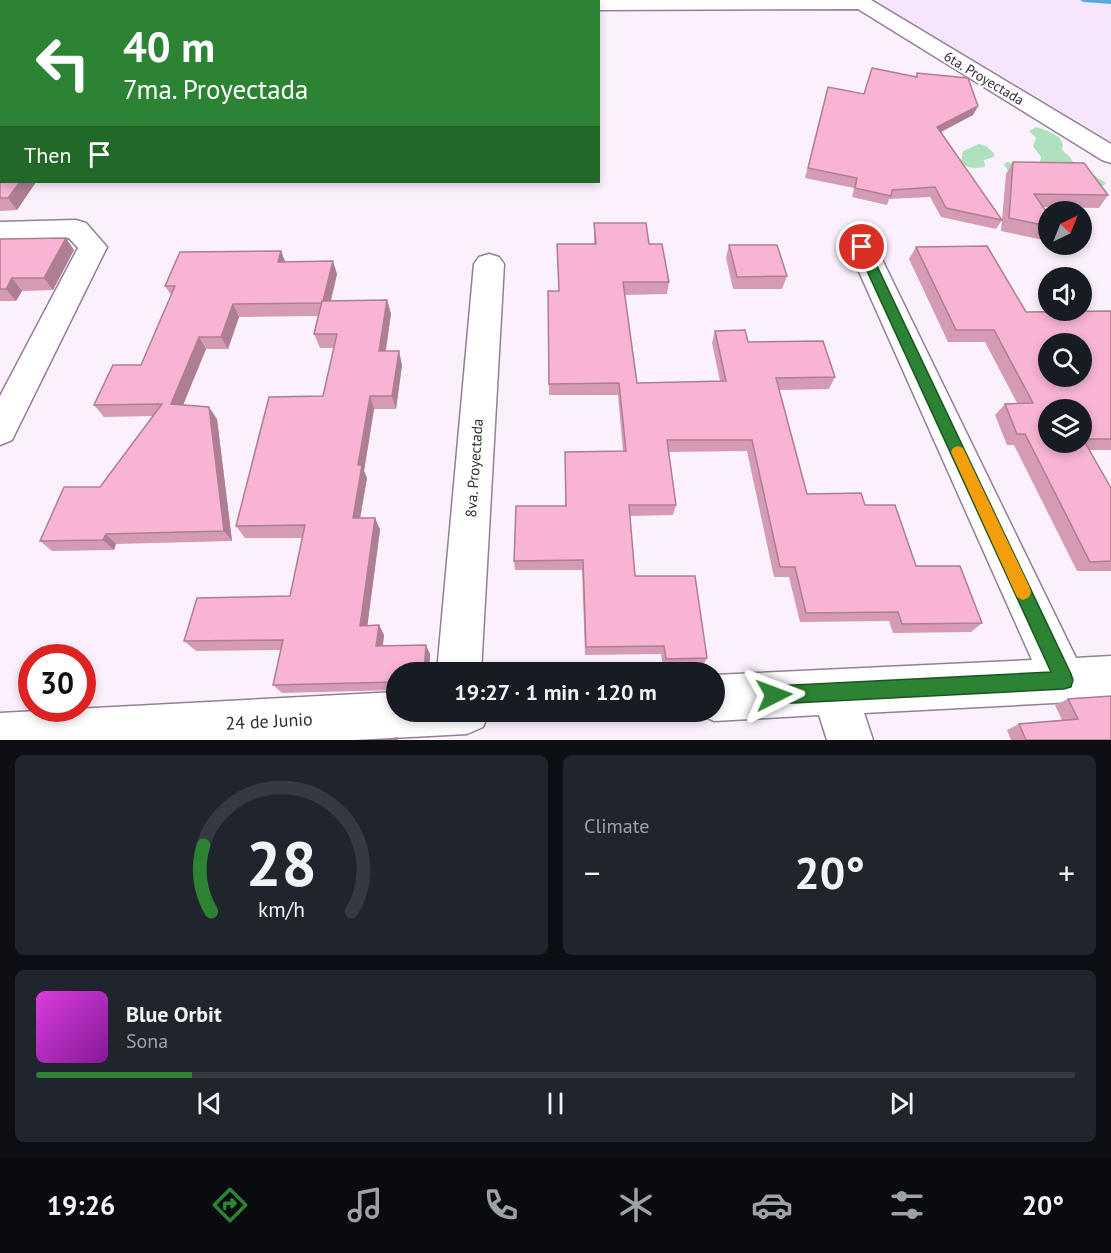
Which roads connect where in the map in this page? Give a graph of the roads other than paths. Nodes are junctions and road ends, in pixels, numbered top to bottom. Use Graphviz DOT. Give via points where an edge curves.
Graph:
graph roads {
  1 [pos="859,1"];
  2 [pos="600,4"];
  3 [pos="1111,155"];
  4 [pos="0,231"];
  5 [pos="862,247"];
  6 [pos="489,264"];
  7 [pos="0,430"];
  8 [pos="460,662"];
  9 [pos="1111,678"];
  10 [pos="1064,680"];
  11 [pos="834,692"];
  12 [pos="725,697"];
  13 [pos="386,715"];
  14 [pos="0,735"];
  15 [pos="850,740"];
  1 -- 2 [label="street"];
  1 -- 3 [label="street, 6ta. Proyectada"];
  4 -- 7 [label="street" via="76,229 93,247"];
  5 -- 10 [label="street"];
  6 -- 8 [label="street, 8va. Proyectada"];
  9 -- 10 [label="street"];
  10 -- 11 [label="street"];
  11 -- 12 [label="street"];
  11 -- 15 [label="street"];
  13 -- 14 [label="street, 24 de Junio"];
}
